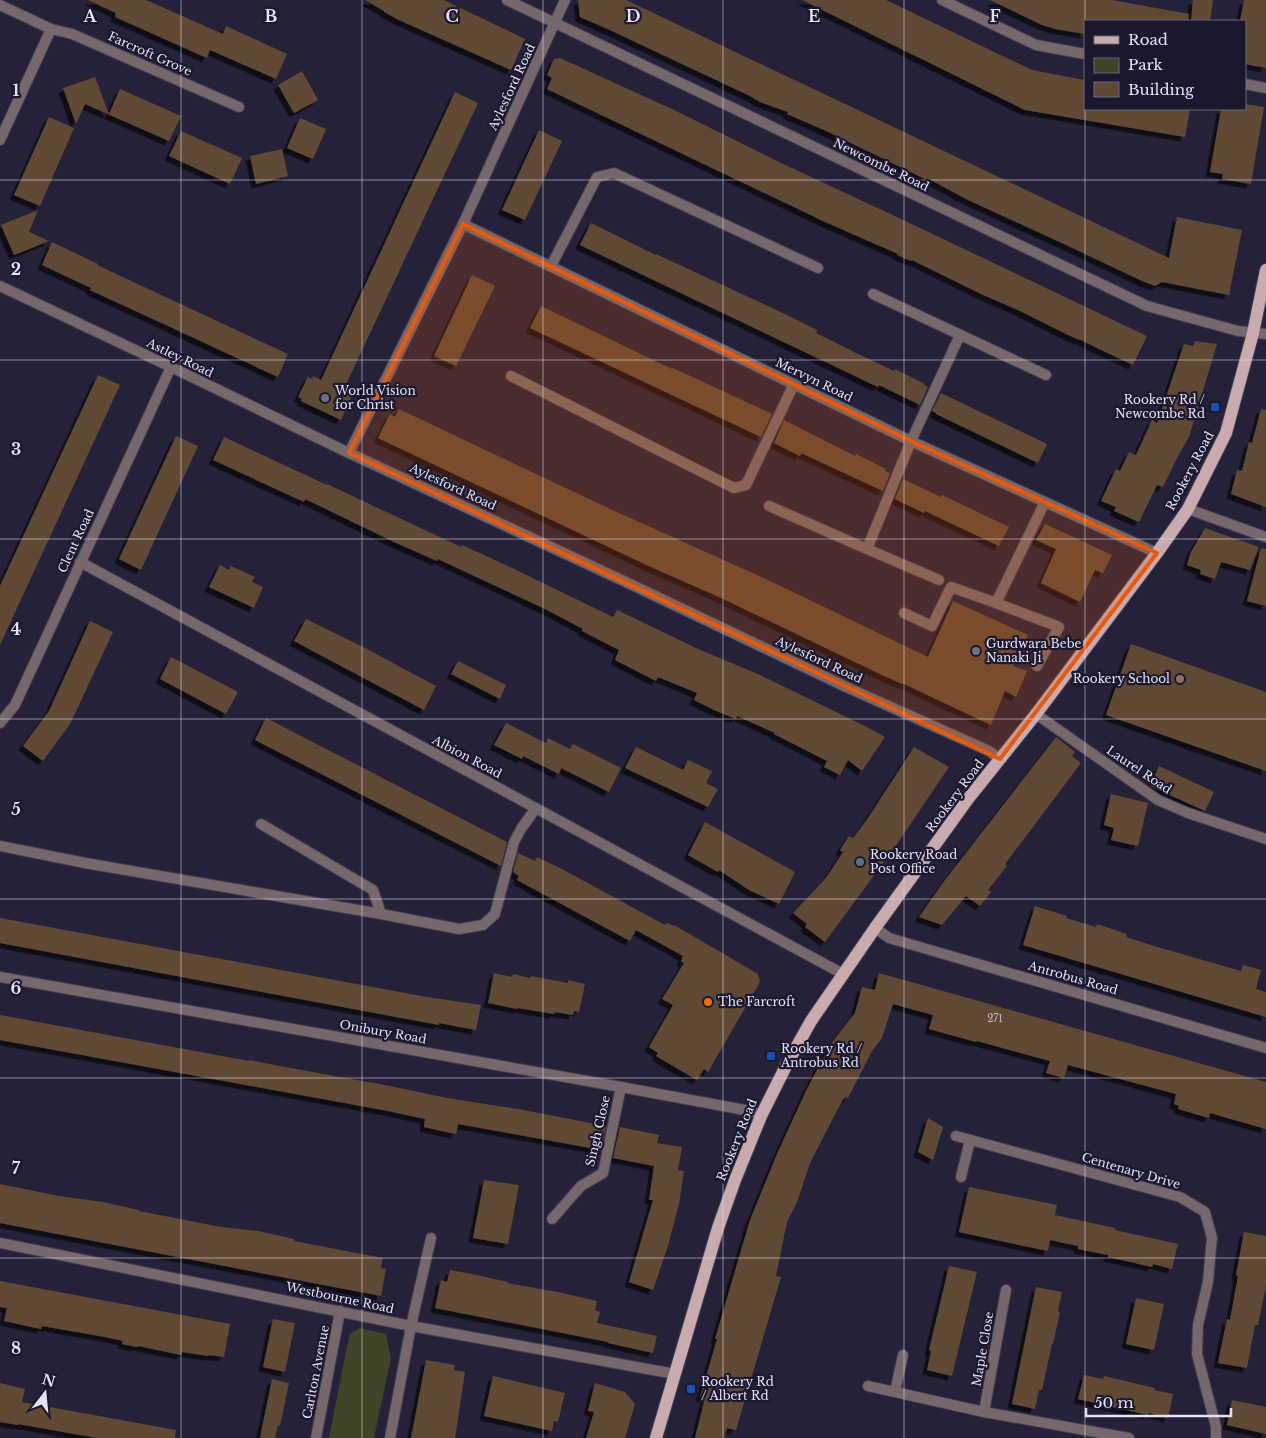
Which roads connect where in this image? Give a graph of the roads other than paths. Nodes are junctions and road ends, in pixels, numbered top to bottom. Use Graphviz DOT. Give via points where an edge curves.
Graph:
graph roads {
  1 [pos="507,0"];
  2 [pos="565,0"];
  3 [pos="942,0"];
  4 [pos="0,6"];
  5 [pos="555,23"];
  6 [pos="51,29"];
  7 [pos="1084,54"];
  8 [pos="1246,84"];
  9 [pos="1266,88"];
  10 [pos="238,107"];
  11 [pos="0,140"];
  12 [pos="463,224"];
  13 [pos="551,266"];
  14 [pos="818,268"];
  15 [pos="1266,270"];
  16 [pos="0,286"];
  17 [pos="873,294"];
  18 [pos="1252,333"];
  19 [pos="960,334"];
  20 [pos="1266,334"];
  21 [pos="171,367"];
  22 [pos="1046,375"];
  23 [pos="511,376"];
  24 [pos="794,384"];
  25 [pos="911,441"];
  26 [pos="349,454"];
  27 [pos="1045,502"];
  28 [pos="769,506"];
  29 [pos="1188,509"];
  30 [pos="1266,537"];
  31 [pos="866,548"];
  32 [pos="1157,553"];
  33 [pos="80,562"];
  34 [pos="939,580"];
  35 [pos="996,603"];
  36 [pos="904,613"];
  37 [pos="1038,666"];
  38 [pos="1036,714"];
  39 [pos="0,723"];
  40 [pos="1000,759"];
  41 [pos="536,808"];
  42 [pos="261,824"];
  43 [pos="1266,839"];
  44 [pos="0,846"];
  45 [pos="381,914"];
  46 [pos="875,928"];
  47 [pos="843,974"];
  48 [pos="0,977"];
  49 [pos="1266,1048"];
  50 [pos="621,1087"];
  51 [pos="761,1116"];
  52 [pos="956,1136"];
  53 [pos="970,1140"];
  54 [pos="961,1177"];
  55 [pos="552,1219"];
  56 [pos="431,1238"];
  57 [pos="0,1243"];
  58 [pos="1006,1290"];
  59 [pos="340,1311"];
  60 [pos="411,1326"];
  61 [pos="903,1355"];
  62 [pos="675,1374"];
  63 [pos="868,1386"];
  64 [pos="895,1392"];
  65 [pos="984,1412"];
  66 [pos="316,1438"];
  67 [pos="390,1438"];
  68 [pos="656,1438"];
  69 [pos="1129,1438"];
  70 [pos="1216,1438"];
  1 -- 5 [label="street, Newcombe Road"];
  2 -- 5 [label="street, Aylesford Road"];
  3 -- 7 [label="street" via="1036,46"];
  4 -- 6 [label="street, Farcroft Grove"];
  5 -- 12 [label="street, Aylesford Road"];
  5 -- 18 [label="street, Newcombe Road" via="1146,306"];
  6 -- 10 [label="street, Farcroft Grove" via="72,34"];
  6 -- 11 [label="street"];
  8 -- 9 [label="street"];
  12 -- 13 [label="street, Mervyn Road"];
  12 -- 26 [label="street, Aylesford Road"];
  13 -- 14 [label="street" via="597,177 614,173"];
  13 -- 24 [label="street, Mervyn Road"];
  15 -- 18 [label="main road, Rookery Road"];
  16 -- 21 [label="street, Astley Road"];
  17 -- 19 [label="street"];
  18 -- 20 [label="street, Newcombe Road"];
  18 -- 29 [label="main road, Rookery Road" via="1226,433"];
  19 -- 22 [label="street"];
  19 -- 25 [label="street"];
  21 -- 26 [label="street, Astley Road"];
  21 -- 33 [label="street, Clent Road"];
  23 -- 24 [label="street" via="734,488 746,485"];
  24 -- 25 [label="street, Mervyn Road"];
  25 -- 27 [label="street, Mervyn Road"];
  25 -- 31 [label="street"];
  26 -- 40 [label="street, Aylesford Road"];
  27 -- 32 [label="street, Mervyn Road"];
  27 -- 35 [label="street"];
  28 -- 31 [label="street"];
  29 -- 30 [label="street"];
  29 -- 32 [label="main road, Rookery Road"];
  31 -- 34 [label="street"];
  32 -- 38 [label="main road, Rookery Road"];
  33 -- 39 [label="street, Clent Road" via="15,705"];
  33 -- 41 [label="street, Albion Road"];
  35 -- 36 [label="street" via="951,587 932,626"];
  35 -- 37 [label="street" via="1060,627"];
  38 -- 40 [label="main road, Rookery Road"];
  38 -- 43 [label="street, Laurel Road" via="1158,800"];
  40 -- 46 [label="main road, Rookery Road"];
  41 -- 45 [label="street" via="514,842 495,914 483,926 459,929"];
  41 -- 47 [label="street, Albion Road"];
  42 -- 45 [label="street" via="373,890"];
  44 -- 45 [label="street"];
  46 -- 47 [label="main road, Rookery Road"];
  46 -- 49 [label="street, Antrobus Road" via="889,938"];
  47 -- 51 [label="main road, Rookery Road" via="811,1021"];
  48 -- 50 [label="street, Onibury Road"];
  50 -- 51 [label="street, Onibury Road" via="750,1111"];
  50 -- 55 [label="street, Singh Close" via="603,1173 581,1186"];
  51 -- 62 [label="main road, Rookery Road" via="718,1228"];
  52 -- 53 [label="street, Centenary Drive"];
  53 -- 54 [label="street"];
  53 -- 70 [label="street, Centenary Drive" via="1180,1197 1205,1212 1212,1238 1208,1282 1198,1325 1197,1354"];
  56 -- 60 [label="street"];
  57 -- 59 [label="street, Westbourne Road"];
  58 -- 65 [label="street, Maple Close"];
  59 -- 60 [label="street, Westbourne Road"];
  59 -- 66 [label="street, Carlton Avenue"];
  60 -- 62 [label="street, Westbourne Road"];
  60 -- 67 [label="street"];
  61 -- 64 [label="street"];
  62 -- 68 [label="main road, Rookery Road"];
  63 -- 64 [label="street"];
  64 -- 65 [label="street"];
  65 -- 69 [label="street"];
}
